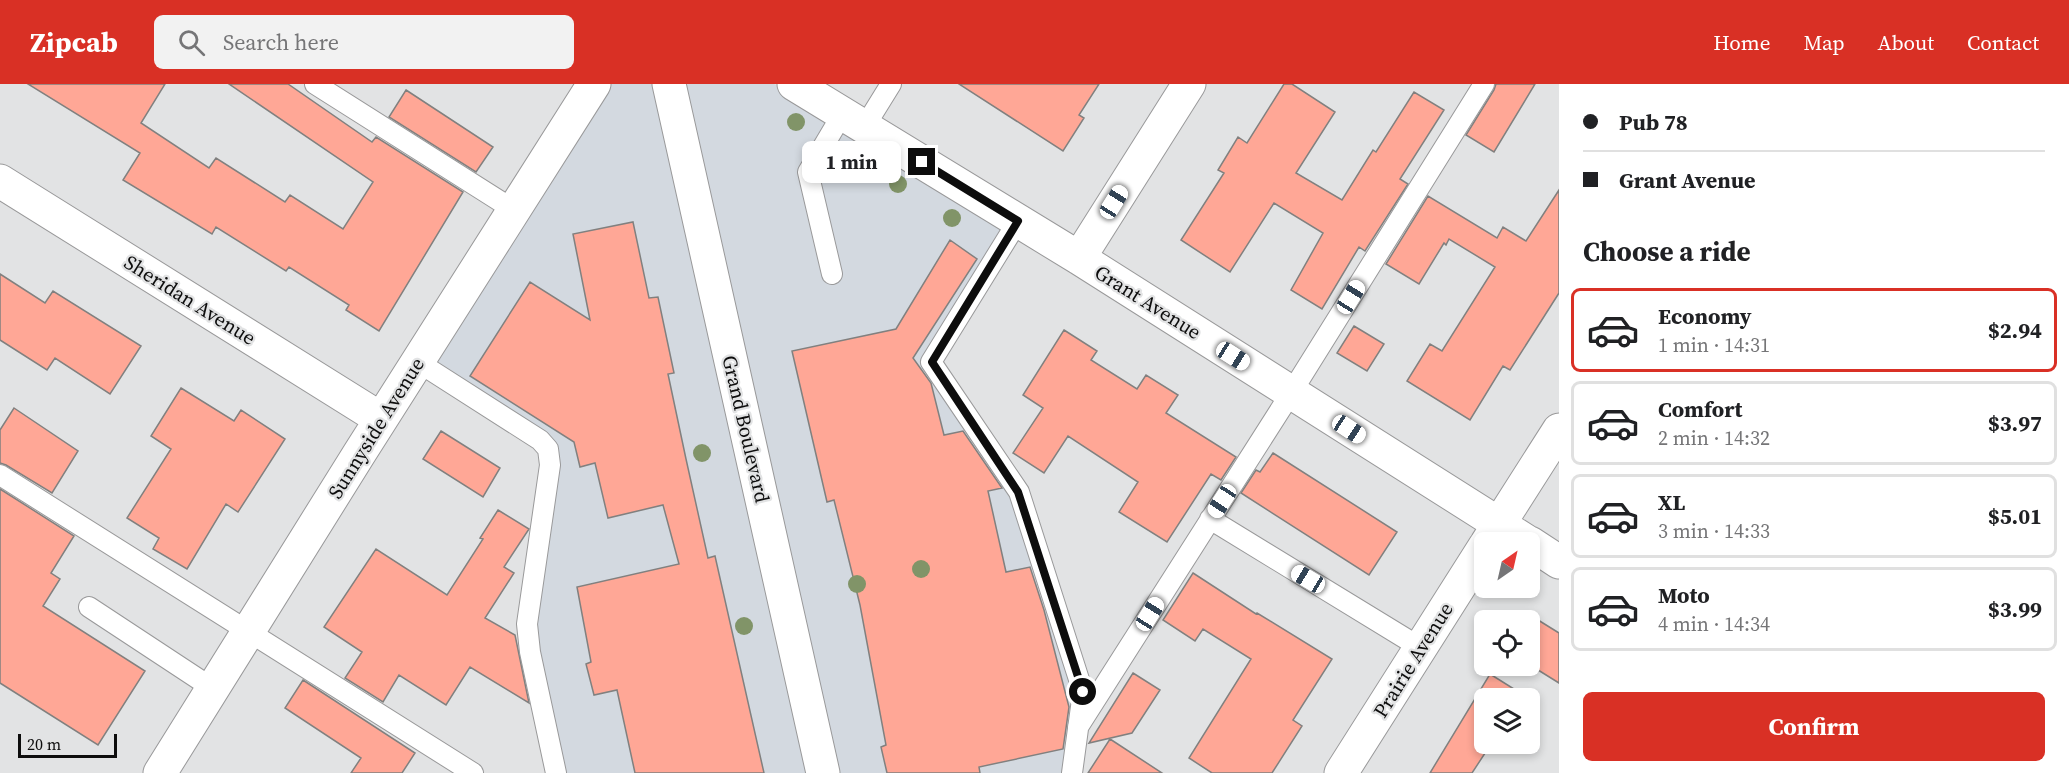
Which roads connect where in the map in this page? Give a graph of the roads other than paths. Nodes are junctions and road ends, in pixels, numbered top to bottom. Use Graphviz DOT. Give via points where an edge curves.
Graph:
graph roads {
  1 [pos="315,84"];
  2 [pos="594,84"];
  3 [pos="669,84"];
  4 [pos="794,84"];
  5 [pos="891,84"];
  6 [pos="1189,84"];
  7 [pos="1484,84"];
  8 [pos="854,120"];
  9 [pos="0,181"];
  10 [pos="514,210"];
  11 [pos="1018,221"];
  12 [pos="1079,258"];
  13 [pos="832,274"];
  14 [pos="418,362"];
  15 [pos="1291,393"];
  16 [pos="381,419"];
  17 [pos="1559,430"];
  18 [pos="0,475"];
  19 [pos="1210,519"];
  20 [pos="1482,532"];
  21 [pos="1494,532"];
  22 [pos="1540,550"];
  23 [pos="1559,562"];
  24 [pos="1474,564"];
  25 [pos="89,608"];
  26 [pos="248,631"];
  27 [pos="1421,648"];
  28 [pos="212,688"];
  29 [pos="1078,727"];
  30 [pos="160,773"];
  31 [pos="473,773"];
  32 [pos="556,773"];
  33 [pos="823,773"];
  34 [pos="1072,773"];
  35 [pos="1341,773"];
  1 -- 10 [label="lane"];
  2 -- 10 [label="street, Sunnyside Avenue"];
  3 -- 33 [label="street, Grand Boulevard"];
  4 -- 8 [label="street, Grant Avenue"];
  5 -- 8 [label="lane"];
  6 -- 12 [label="street"];
  7 -- 15 [label="lane"];
  8 -- 11 [label="street, Grant Avenue"];
  8 -- 13 [label="lane" via="808,172"];
  9 -- 16 [label="street, Sheridan Avenue"];
  10 -- 14 [label="street, Sunnyside Avenue"];
  11 -- 12 [label="street, Grant Avenue"];
  11 -- 29 [label="lane" via="932,362 1018,492 1083,692"];
  12 -- 15 [label="street, Grant Avenue"];
  14 -- 16 [label="street, Sunnyside Avenue"];
  14 -- 32 [label="lane" via="540,440 548,449 550,465 527,624"];
  15 -- 19 [label="lane"];
  15 -- 20 [label="street, Grant Avenue"];
  16 -- 26 [label="street, Sunnyside Avenue"];
  17 -- 21 [label="street, Prairie Avenue"];
  18 -- 26 [label="lane"];
  19 -- 27 [label="lane"];
  19 -- 29 [label="lane"];
  22 -- 23 [label="street, Grant Avenue"];
  24 -- 27 [label="street, Prairie Avenue"];
  25 -- 28 [label="lane"];
  26 -- 28 [label="street, Sunnyside Avenue"];
  26 -- 31 [label="lane"];
  27 -- 35 [label="street, Prairie Avenue"];
  28 -- 30 [label="street, Sunnyside Avenue"];
  29 -- 34 [label="lane"];
}
